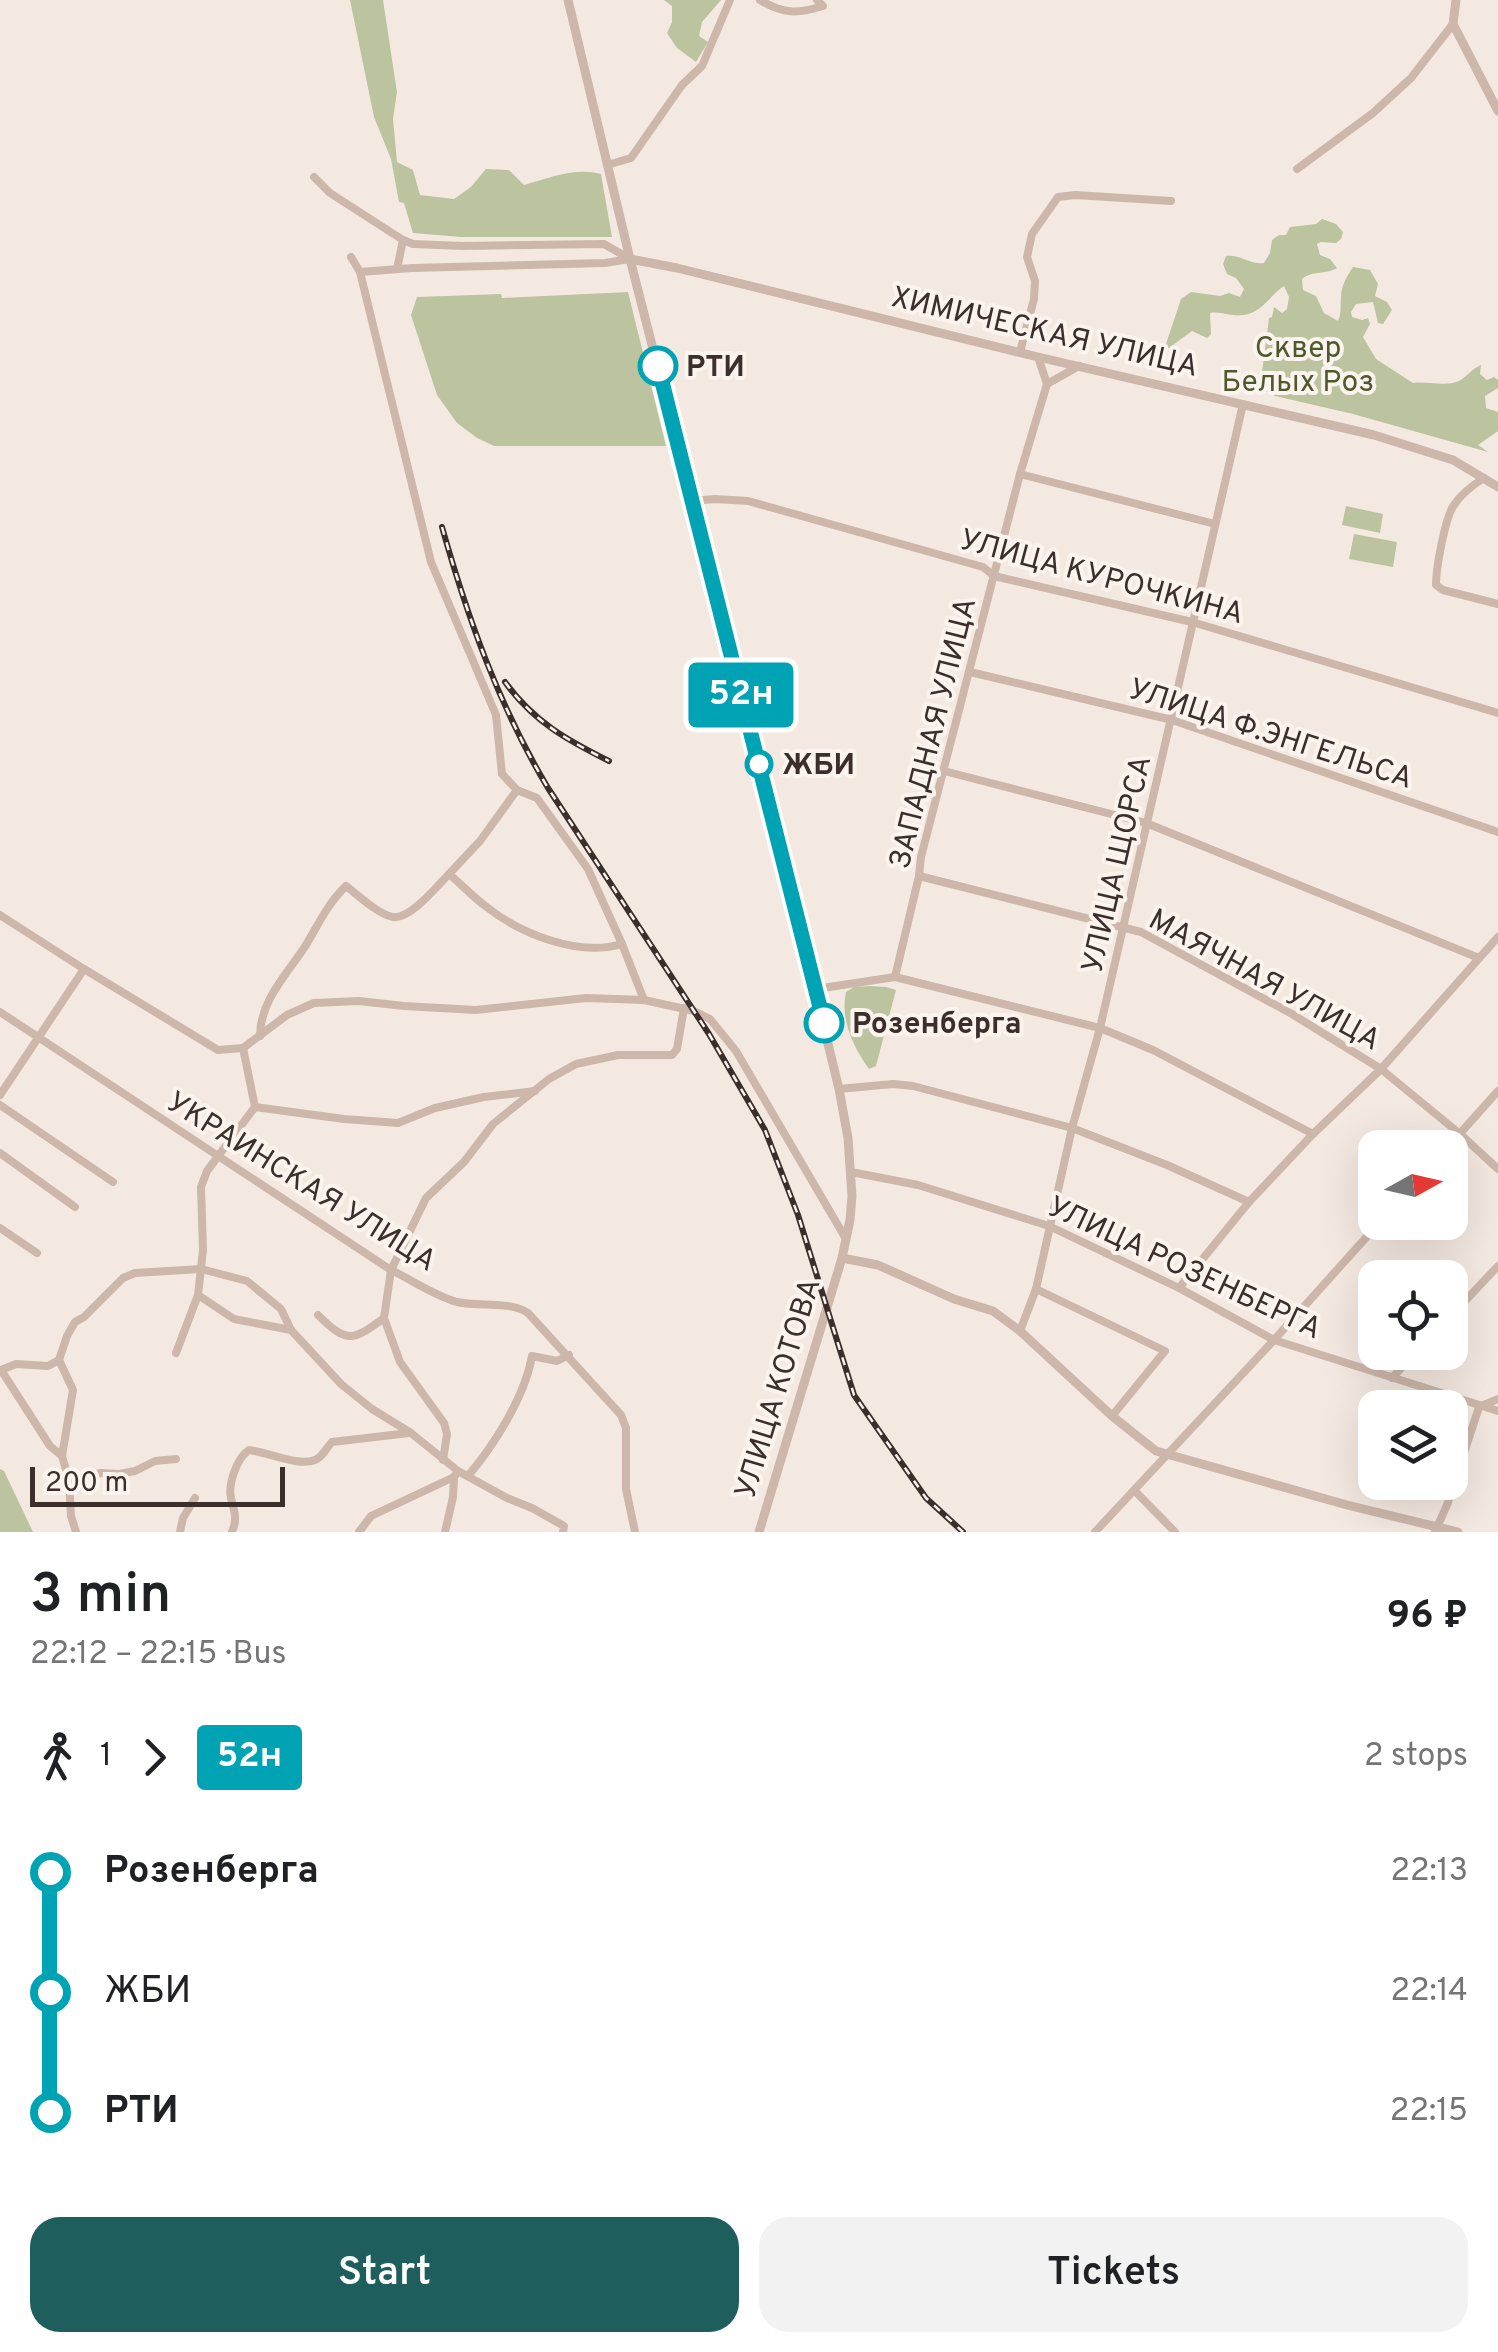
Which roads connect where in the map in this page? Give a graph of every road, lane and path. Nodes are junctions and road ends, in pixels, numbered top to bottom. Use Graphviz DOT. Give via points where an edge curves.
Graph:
graph roads {
  1 [pos="568,0"];
  2 [pos="730,0"];
  3 [pos="760,0"];
  4 [pos="818,0"];
  5 [pos="1456,0"];
  6 [pos="1453,24"];
  7 [pos="1493,91"];
  8 [pos="1498,110"];
  9 [pos="607,165"];
  10 [pos="1298,168"];
  11 [pos="314,176"];
  12 [pos="1171,202"];
  13 [pos="403,240"];
  14 [pos="351,257"];
  15 [pos="630,259"];
  16 [pos="396,268"];
  17 [pos="360,272"];
  18 [pos="1020,352"];
  19 [pos="1038,356"];
  20 [pos="1080,366"];
  21 [pos="1046,384"];
  22 [pos="1243,404"];
  23 [pos="1020,474"];
  24 [pos="1484,478"];
  25 [pos="1498,487"];
  26 [pos="692,501"];
  27 [pos="1215,524"];
  28 [pos="994,576"];
  29 [pos="1498,604"];
  30 [pos="1192,622"];
  31 [pos="970,672"];
  32 [pos="1498,713"];
  33 [pos="1172,720"];
  34 [pos="944,771"];
  35 [pos="518,790"];
  36 [pos="1146,823"];
  37 [pos="1498,832"];
  38 [pos="450,874"];
  39 [pos="919,876"];
  40 [pos="0,914"];
  41 [pos="1124,928"];
  42 [pos="1498,937"];
  43 [pos="622,944"];
  44 [pos="1479,958"];
  45 [pos="84,969"];
  46 [pos="894,978"];
  47 [pos="816,989"];
  48 [pos="644,1000"];
  49 [pos="684,1008"];
  50 [pos="0,1012"];
  51 [pos="1100,1028"];
  52 [pos="260,1036"];
  53 [pos="37,1037"];
  54 [pos="243,1048"];
  55 [pos="1381,1070"];
  56 [pos="839,1088"];
  57 [pos="536,1091"];
  58 [pos="1498,1092"];
  59 [pos="0,1095"];
  60 [pos="0,1105"];
  61 [pos="255,1107"];
  62 [pos="1072,1128"];
  63 [pos="1455,1130"];
  64 [pos="1464,1130"];
  65 [pos="1314,1134"];
  66 [pos="1468,1141"];
  67 [pos="0,1152"];
  68 [pos="217,1156"];
  69 [pos="1498,1169"];
  70 [pos="851,1172"];
  71 [pos="113,1182"];
  72 [pos="1249,1202"];
  73 [pos="75,1206"];
  74 [pos="1049,1226"];
  75 [pos="0,1228"];
  76 [pos="846,1239"];
  77 [pos="1364,1240"];
  78 [pos="38,1253"];
  79 [pos="842,1258"];
  80 [pos="1498,1266"];
  81 [pos="202,1268"];
  82 [pos="391,1270"];
  83 [pos="1179,1288"];
  84 [pos="1036,1289"];
  85 [pos="198,1295"];
  86 [pos="1468,1298"];
  87 [pos="318,1315"];
  88 [pos="384,1318"];
  89 [pos="291,1330"];
  90 [pos="1020,1331"];
  91 [pos="1274,1340"];
  92 [pos="176,1353"];
  93 [pos="569,1355"];
  94 [pos="59,1360"];
  95 [pos="1399,1370"];
  96 [pos="1392,1378"];
  97 [pos="1498,1399"];
  98 [pos="1479,1406"];
  99 [pos="1498,1411"];
  100 [pos="1112,1416"];
  101 [pos="411,1433"];
  102 [pos="62,1456"];
  103 [pos="1168,1456"];
  104 [pos="176,1459"];
  105 [pos="443,1460"];
  106 [pos="456,1474"];
  107 [pos="468,1476"];
  108 [pos="69,1480"];
  109 [pos="1135,1492"];
  110 [pos="194,1498"];
  111 [pos="1437,1530"];
  112 [pos="76,1532"];
  113 [pos="180,1532"];
  114 [pos="232,1532"];
  115 [pos="359,1532"];
  116 [pos="445,1532"];
  117 [pos="563,1532"];
  118 [pos="636,1532"];
  119 [pos="760,1532"];
  120 [pos="1095,1532"];
  121 [pos="1175,1532"];
  122 [pos="1458,1532"];
  1 -- 9 [label="street, УЛИЦА КОТОВА"];
  2 -- 9 [label="street" via="702,66 630,158"];
  3 -- 4 [label="street" via="777,10 804,12 823,6"];
  5 -- 6 [label="street"];
  6 -- 7 [label="street"];
  6 -- 10 [label="street" via="1373,113"];
  7 -- 8 [label="street"];
  9 -- 15 [label="street, УЛИЦА КОТОВА"];
  11 -- 13 [label="street, ХИМИЧЕСКАЯ УЛИЦА"];
  12 -- 18 [label="street" via="1058,197 1032,234 1027,257 1034,299"];
  13 -- 15 [label="street, ХИМИЧЕСКАЯ УЛИЦА" via="604,244"];
  13 -- 16 [label="street"];
  14 -- 17 [label="street"];
  15 -- 16 [label="street, ХИМИЧЕСКАЯ УЛИЦА"];
  15 -- 18 [label="street, ХИМИЧЕСКАЯ УЛИЦА"];
  15 -- 26 [label="street, УЛИЦА КОТОВА"];
  16 -- 17 [label="street, ХИМИЧЕСКАЯ УЛИЦА"];
  17 -- 35 [label="street" via="432,562 496,715 502,774"];
  18 -- 19 [label="street, ХИМИЧЕСКАЯ УЛИЦА"];
  19 -- 20 [label="street, ХИМИЧЕСКАЯ УЛИЦА"];
  19 -- 21 [label="street"];
  20 -- 21 [label="street"];
  20 -- 22 [label="street, ХИМИЧЕСКАЯ УЛИЦА"];
  21 -- 23 [label="street, ЗАПАДНАЯ УЛИЦА"];
  22 -- 24 [label="street, ХИМИЧЕСКАЯ УЛИЦА" via="1420,448"];
  22 -- 27 [label="street, УЛИЦА ЩОРСА"];
  23 -- 27 [label="street"];
  23 -- 28 [label="street, ЗАПАДНАЯ УЛИЦА"];
  24 -- 25 [label="street, ХИМИЧЕСКАЯ УЛИЦА"];
  24 -- 29 [label="street" via="1452,508 1436,585"];
  26 -- 28 [label="street, УЛИЦА КУРОЧКИНА" via="748,501 983,567"];
  26 -- 47 [label="street, УЛИЦА КОТОВА"];
  27 -- 30 [label="street, УЛИЦА ЩОРСА"];
  28 -- 30 [label="street, УЛИЦА КУРОЧКИНА"];
  28 -- 31 [label="street, ЗАПАДНАЯ УЛИЦА"];
  30 -- 32 [label="street, УЛИЦА КУРОЧКИНА"];
  30 -- 33 [label="street, УЛИЦА ЩОРСА"];
  31 -- 33 [label="street, УЛИЦА Ф.ЭНГЕЛЬСА"];
  31 -- 34 [label="street, ЗАПАДНАЯ УЛИЦА"];
  33 -- 36 [label="street, УЛИЦА ЩОРСА"];
  33 -- 37 [label="street, УЛИЦА Ф.ЭНГЕЛЬСА"];
  34 -- 36 [label="street"];
  34 -- 39 [label="street, ЗАПАДНАЯ УЛИЦА"];
  35 -- 38 [label="street"];
  35 -- 43 [label="street" via="537,798 588,869"];
  36 -- 41 [label="street, УЛИЦА ЩОРСА"];
  36 -- 44 [label="street"];
  38 -- 43 [label="street" via="486,907 546,938 582,948"];
  38 -- 52 [label="street" via="400,917 346,886 288,968 263,1012"];
  39 -- 41 [label="street, МАЯЧНАЯ УЛИЦА"];
  39 -- 46 [label="street, ЗАПАДНАЯ УЛИЦА"];
  40 -- 45 [label="street"];
  41 -- 51 [label="street, УЛИЦА ЩОРСА"];
  41 -- 55 [label="street, МАЯЧНАЯ УЛИЦА" via="1275,1005"];
  42 -- 44 [label="street"];
  43 -- 48 [label="street"];
  44 -- 55 [label="street"];
  45 -- 53 [label="street"];
  45 -- 54 [label="street" via="218,1050"];
  46 -- 47 [label="street"];
  46 -- 51 [label="street"];
  47 -- 56 [label="street, УЛИЦА КОТОВА"];
  48 -- 49 [label="street"];
  48 -- 52 [label="street" via="586,998 476,1010 314,1003"];
  49 -- 57 [label="street" via="672,1055 618,1055 576,1064"];
  49 -- 76 [label="street" via="710,1019 736,1051"];
  50 -- 53 [label="street, УКРАИНСКАЯ УЛИЦА"];
  51 -- 62 [label="street, УЛИЦА ЩОРСА"];
  51 -- 65 [label="street"];
  52 -- 54 [label="street"];
  53 -- 59 [label="street"];
  53 -- 68 [label="street, УКРАИНСКАЯ УЛИЦА"];
  54 -- 61 [label="street"];
  55 -- 63 [label="street, МАЯЧНАЯ УЛИЦА"];
  55 -- 65 [label="street"];
  56 -- 62 [label="street" via="912,1086"];
  56 -- 70 [label="street, УЛИЦА КОТОВА"];
  57 -- 61 [label="street" via="451,1104 398,1123"];
  57 -- 82 [label="street" via="494,1124 426,1198"];
  58 -- 64 [label="street"];
  60 -- 71 [label="street"];
  61 -- 68 [label="street"];
  62 -- 72 [label="street"];
  62 -- 74 [label="street, УЛИЦА ЩОРСА"];
  65 -- 72 [label="street"];
  66 -- 69 [label="street, МАЯЧНАЯ УЛИЦА"];
  67 -- 73 [label="street"];
  68 -- 81 [label="street" via="201,1186"];
  68 -- 82 [label="street, УКРАИНСКАЯ УЛИЦА"];
  70 -- 74 [label="street, УЛИЦА РОЗЕНБЕРГА" via="918,1184"];
  70 -- 76 [label="street, УЛИЦА КОТОВА"];
  72 -- 83 [label="street"];
  74 -- 83 [label="street, УЛИЦА РОЗЕНБЕРГА"];
  74 -- 84 [label="street, УЛИЦА ЩОРСА"];
  75 -- 78 [label="street"];
  76 -- 79 [label="street, УЛИЦА КОТОВА"];
  77 -- 91 [label="street"];
  79 -- 90 [label="street" via="878,1265 993,1311"];
  79 -- 119 [label="street, УЛИЦА КОТОВА"];
  80 -- 86 [label="street"];
  81 -- 85 [label="street"];
  81 -- 89 [label="street" via="247,1280 281,1309"];
  81 -- 94 [label="street" via="123,1278 75,1322"];
  82 -- 88 [label="street"];
  82 -- 93 [label="street, УКРАИНСКАЯ УЛИЦА" via="455,1301 520,1307"];
  83 -- 91 [label="street, УЛИЦА РОЗЕНБЕРГА"];
  84 -- 90 [label="street, УЛИЦА ЩОРСА"];
  84 -- 100 [label="street" via="1165,1351"];
  85 -- 89 [label="street" via="234,1319"];
  85 -- 92 [label="street"];
  87 -- 88 [label="street" via="352,1337"];
  88 -- 105 [label="street" via="400,1362 444,1424"];
  89 -- 101 [label="street" via="341,1384"];
  90 -- 100 [label="street"];
  91 -- 96 [label="street, УЛИЦА РОЗЕНБЕРГА"];
  91 -- 103 [label="street"];
  93 -- 107 [label="street" via="532,1356 486,1455"];
  93 -- 118 [label="street, УКРАИНСКАЯ УЛИЦА" via="626,1428 626,1488"];
  94 -- 102 [label="street" via="73,1390"];
  94 -- 102 [label="street" via="1,1370"];
  95 -- 96 [label="street"];
  96 -- 98 [label="street, УЛИЦА РОЗЕНБЕРГА"];
  97 -- 98 [label="street"];
  98 -- 99 [label="street, УЛИЦА РОЗЕНБЕРГА"];
  98 -- 111 [label="street"];
  100 -- 103 [label="street"];
  101 -- 105 [label="street"];
  101 -- 114 [label="street" via="332,1442 313,1462 249,1450 240,1456 230,1495"];
  102 -- 108 [label="street"];
  103 -- 109 [label="street"];
  103 -- 111 [label="street"];
  104 -- 108 [label="street"];
  105 -- 106 [label="street"];
  106 -- 107 [label="street"];
  106 -- 115 [label="street" via="371,1516"];
  106 -- 116 [label="street"];
  107 -- 117 [label="street" via="564,1526"];
  108 -- 112 [label="street"];
  109 -- 120 [label="street"];
  109 -- 121 [label="street"];
  110 -- 113 [label="street"];
  111 -- 122 [label="street"];
}
